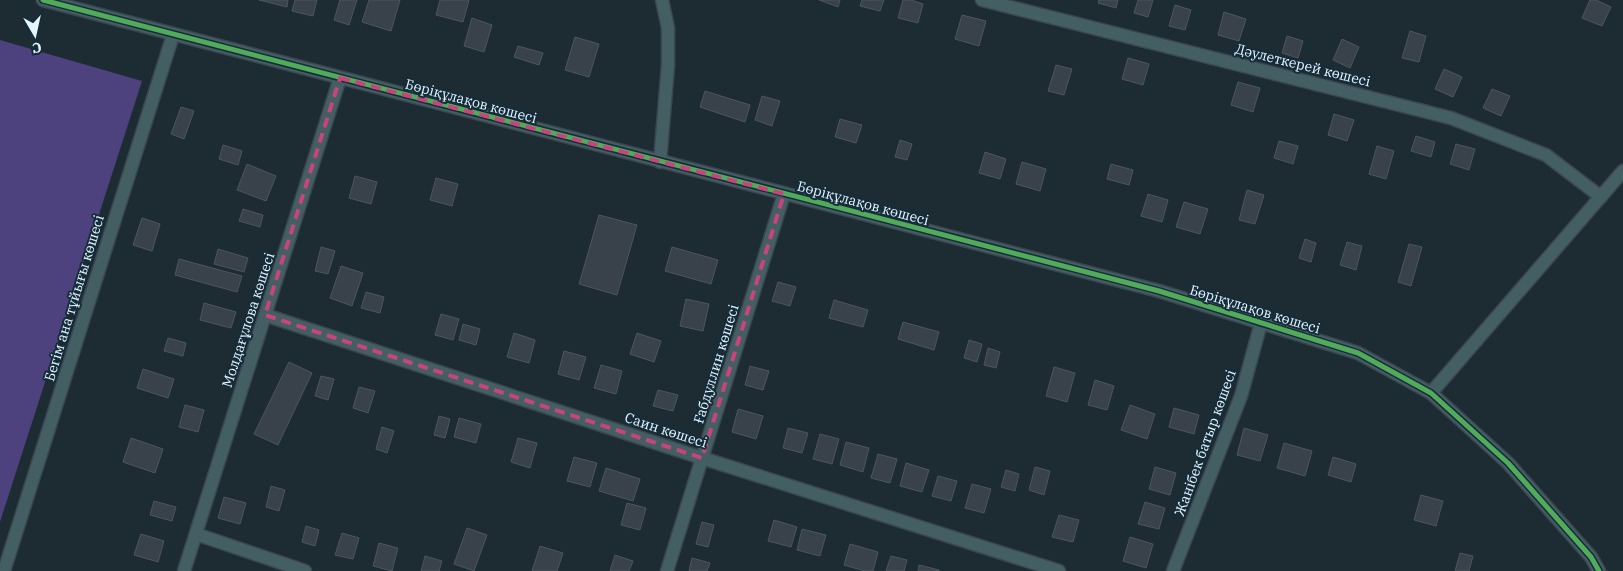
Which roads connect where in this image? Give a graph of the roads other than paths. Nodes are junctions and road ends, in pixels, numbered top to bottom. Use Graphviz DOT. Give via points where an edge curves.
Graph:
graph roads {
  1 [pos="43,0"];
  2 [pos="662,0"];
  3 [pos="982,0"];
  4 [pos="172,35"];
  5 [pos="340,78"];
  6 [pos="660,162"];
  7 [pos="1623,171"];
  8 [pos="784,194"];
  9 [pos="1601,197"];
  10 [pos="265,315"];
  11 [pos="1261,323"];
  12 [pos="1431,393"];
  13 [pos="702,458"];
  14 [pos="196,534"];
  15 [pos="4,571"];
  16 [pos="184,571"];
  17 [pos="305,571"];
  18 [pos="668,571"];
  19 [pos="1059,571"];
  20 [pos="1173,571"];
  21 [pos="1599,571"];
  1 -- 4 [label="street, Бөріқұлақов көшесі"];
  2 -- 6 [label="street" via="668,28 668,66"];
  3 -- 9 [label="street, Дәулеткерей көшесі" via="1450,118 1546,155"];
  4 -- 5 [label="street, Бөріқұлақов көшесі"];
  4 -- 15 [label="street, Бегім ана тұйығы көшесі"];
  5 -- 6 [label="street, Бөріқұлақов көшесі"];
  5 -- 10 [label="street, Молдағұлова көшесі"];
  6 -- 8 [label="street, Бөріқұлақов көшесі"];
  7 -- 9 [label="street"];
  8 -- 11 [label="street, Бөріқұлақов көшесі" via="1158,291"];
  8 -- 13 [label="street, Ғабдуллин көшесі"];
  9 -- 12 [label="street"];
  10 -- 13 [label="street, Саин көшесі"];
  10 -- 14 [label="street, Молдағұлова көшесі"];
  11 -- 12 [label="street, Бөріқұлақов көшесі" via="1358,353"];
  11 -- 20 [label="street, Жанібек батыр көшесі" via="1240,396"];
  12 -- 21 [label="street, Бөріқұлақов көшесі" via="1508,463 1591,557"];
  13 -- 18 [label="street, Ғабдуллин көшесі"];
  13 -- 19 [label="street, Саин көшесі"];
  14 -- 16 [label="street, Молдағұлова көшесі"];
  14 -- 17 [label="street"];
}
